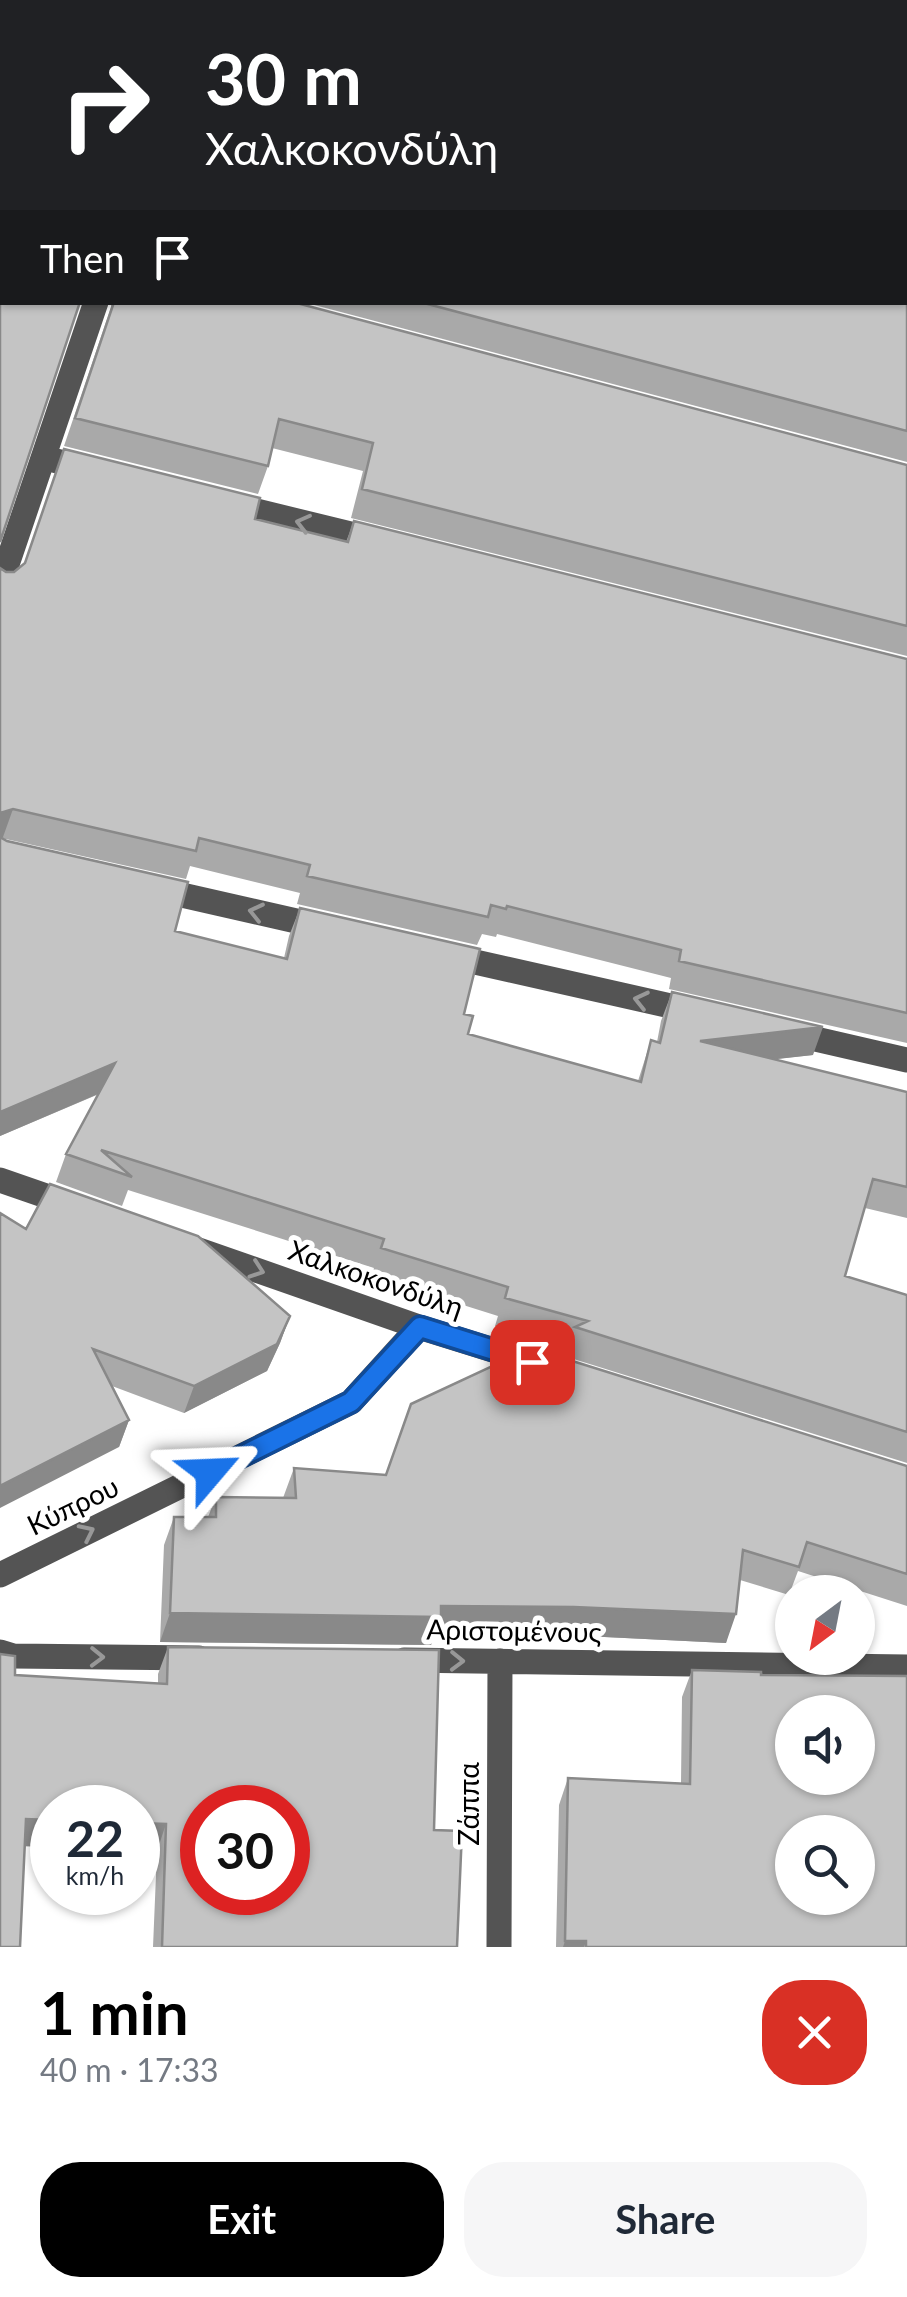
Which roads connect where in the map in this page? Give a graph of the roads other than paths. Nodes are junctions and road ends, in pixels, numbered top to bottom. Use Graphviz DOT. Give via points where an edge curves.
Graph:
graph roads {
  1 [pos="95,305"];
  2 [pos="45,458"];
  3 [pos="122,478"];
  4 [pos="198,496"];
  5 [pos="409,549"];
  6 [pos="0,585"];
  7 [pos="135,884"];
  8 [pos="347,932"];
  9 [pos="424,950"];
  10 [pos="714,1016"];
  11 [pos="752,1025"];
  12 [pos="907,1060"];
  13 [pos="0,1180"];
  14 [pos="91,1212"];
  15 [pos="164,1237"];
  16 [pos="420,1327"];
  17 [pos="570,1374"];
  18 [pos="0,1576"];
  19 [pos="0,1652"];
  20 [pos="227,1658"];
  21 [pos="383,1660"];
  22 [pos="500,1661"];
  23 [pos="907,1666"];
  24 [pos="499,1947"];
  1 -- 2 [label="street"];
  2 -- 3 [label="street"];
  2 -- 6 [label="street"];
  5 -- 4 [label="street, one-way"];
  8 -- 7 [label="street, one-way"];
  10 -- 9 [label="street, one-way"];
  11 -- 12 [label="street"];
  13 -- 14 [label="street"];
  15 -- 16 [label="street, Χαλκοκονδύλη, one-way"];
  16 -- 17 [label="street, Χαλκοκονδύλη"];
  18 -- 16 [label="street, Κύπρου, one-way" via="351,1402"];
  19 -- 20 [label="street, one-way"];
  21 -- 22 [label="street, Αριστομένους, one-way"];
  22 -- 23 [label="street, Αριστομένους"];
  22 -- 24 [label="street, Ζάππα"];
}
